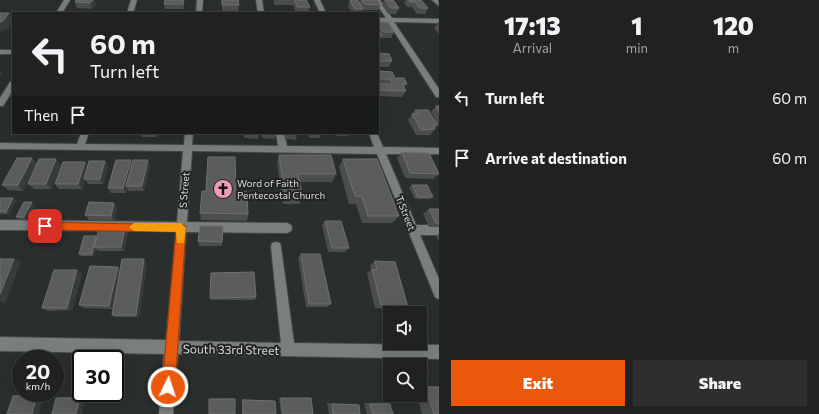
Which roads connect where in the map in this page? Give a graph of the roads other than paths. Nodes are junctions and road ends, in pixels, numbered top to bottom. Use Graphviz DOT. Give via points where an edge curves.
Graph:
graph roads {
  1 [pos="67,0"];
  2 [pos="134,0"];
  3 [pos="200,0"];
  4 [pos="259,0"];
  5 [pos="317,0"];
  6 [pos="376,0"];
  7 [pos="60,12"];
  8 [pos="130,12"];
  9 [pos="199,12"];
  10 [pos="261,12"];
  11 [pos="323,12"];
  12 [pos="379,20"];
  13 [pos="390,20"];
  14 [pos="439,21"];
  15 [pos="0,52"];
  16 [pos="12,52"];
  17 [pos="12,86"];
  18 [pos="439,95"];
  19 [pos="0,104"];
  20 [pos="85,134"];
  21 [pos="189,134"];
  22 [pos="280,134"];
  23 [pos="373,134"];
  24 [pos="0,146"];
  25 [pos="80,147"];
  26 [pos="188,148"];
  27 [pos="283,150"];
  28 [pos="380,150"];
  29 [pos="439,151"];
  30 [pos="0,225"];
  31 [pos="181,228"];
  32 [pos="287,228"];
  33 [pos="413,230"];
  34 [pos="439,230"];
  35 [pos="276,247"];
  36 [pos="439,293"];
  37 [pos="0,344"];
  38 [pos="171,347"];
  39 [pos="288,350"];
  40 [pos="439,352"];
  41 [pos="166,414"];
  1 -- 7 [label="street"];
  2 -- 8 [label="street"];
  3 -- 9 [label="street"];
  4 -- 10 [label="street"];
  5 -- 11 [label="street"];
  6 -- 13 [label="street"];
  12 -- 13 [label="street"];
  13 -- 14 [label="street"];
  13 -- 18 [label="street"];
  15 -- 16 [label="street"];
  17 -- 19 [label="street"];
  20 -- 25 [label="street"];
  21 -- 26 [label="street, S Street"];
  22 -- 27 [label="street"];
  23 -- 28 [label="street, T Street"];
  24 -- 25 [label="street"];
  25 -- 26 [label="street"];
  26 -- 27 [label="street"];
  26 -- 31 [label="street, S Street"];
  27 -- 28 [label="street"];
  28 -- 29 [label="street"];
  28 -- 33 [label="street, T Street"];
  30 -- 31 [label="street"];
  31 -- 32 [label="street"];
  31 -- 38 [label="street, S Street"];
  33 -- 34 [label="street"];
  33 -- 36 [label="street, T Street"];
  35 -- 39 [label="street"];
  37 -- 38 [label="street, South 33rd Street"];
  38 -- 39 [label="street, South 33rd Street"];
  38 -- 41 [label="street, S Street"];
  39 -- 40 [label="street, South 33rd Street"];
}
